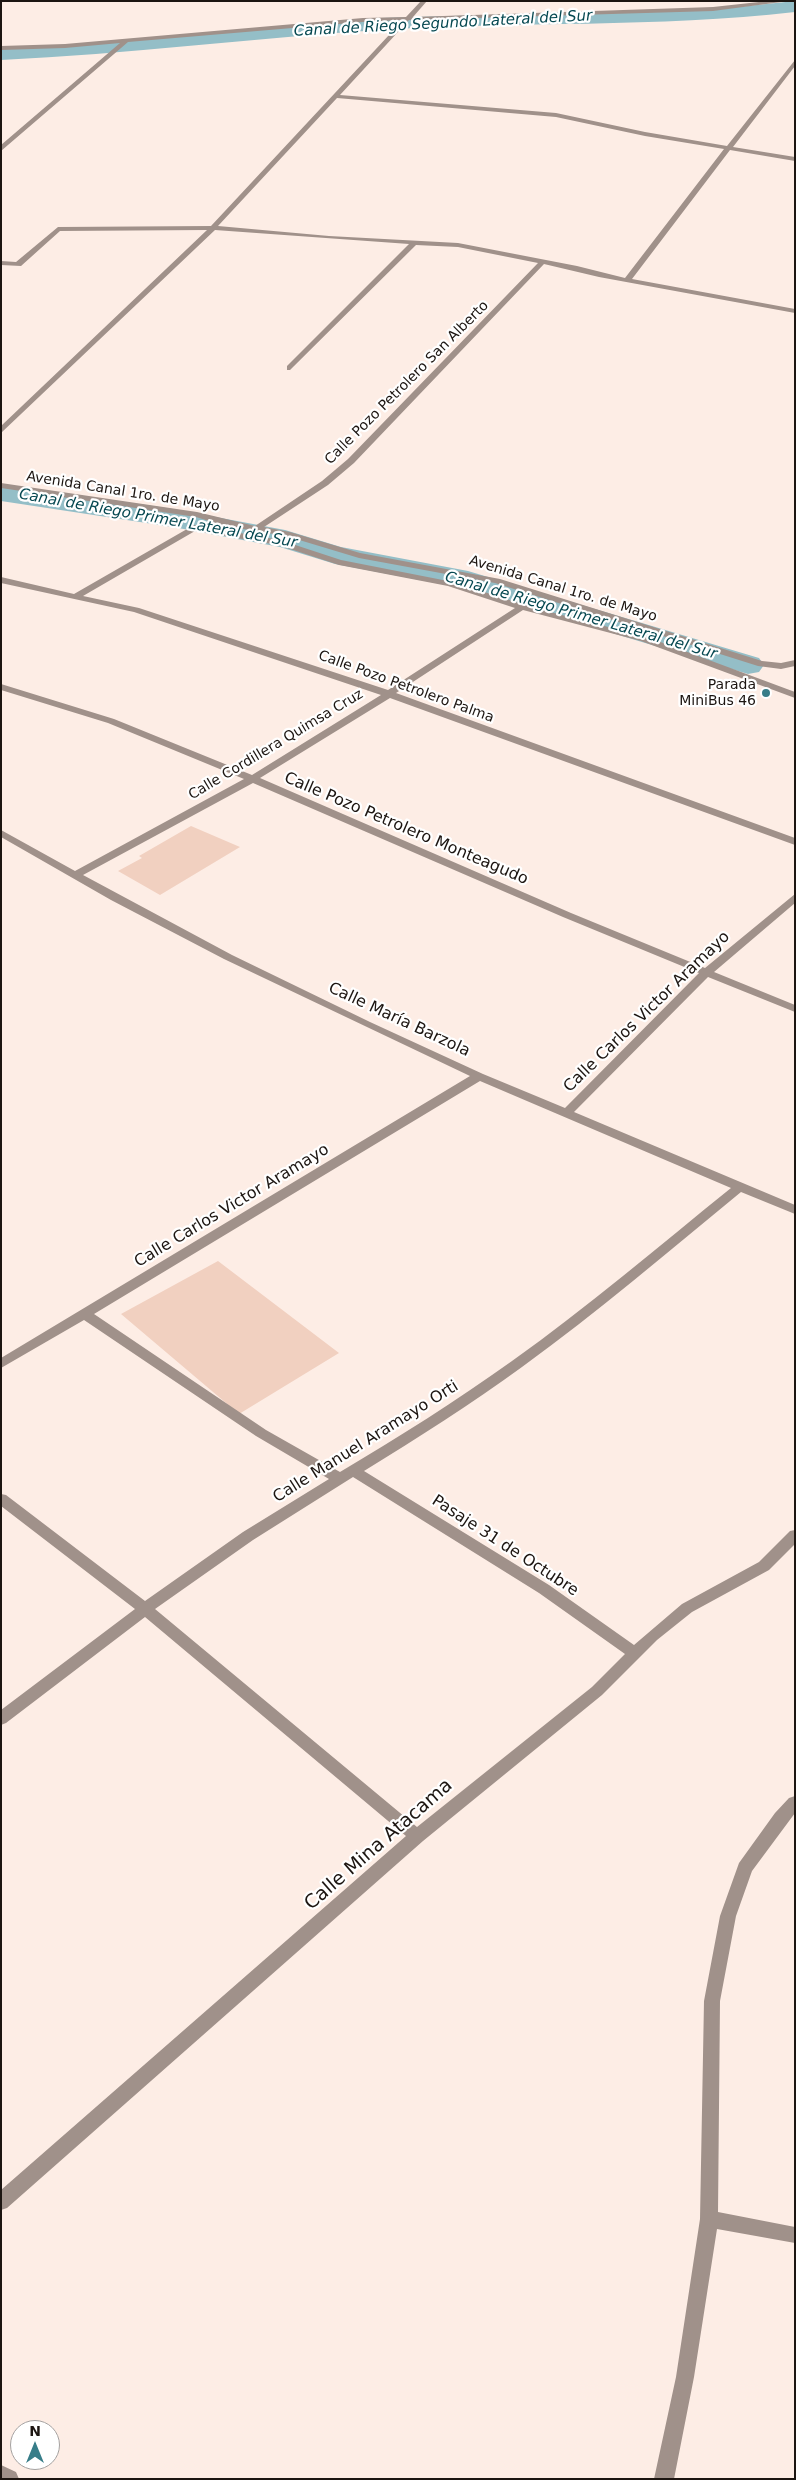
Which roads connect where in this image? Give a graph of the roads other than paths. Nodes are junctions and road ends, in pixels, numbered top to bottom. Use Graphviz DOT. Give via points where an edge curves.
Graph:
graph roads {
  1 [pos="424,1"];
  2 [pos="786,1"];
  3 [pos="407,18"];
  4 [pos="126,41"];
  5 [pos="1,48"];
  6 [pos="795,62"];
  7 [pos="335,96"];
  8 [pos="1,149"];
  9 [pos="727,149"];
  10 [pos="795,159"];
  11 [pos="213,228"];
  12 [pos="413,244"];
  13 [pos="1,262"];
  14 [pos="543,262"];
  15 [pos="627,280"];
  16 [pos="795,311"];
  17 [pos="290,368"];
  18 [pos="1,431"];
  19 [pos="1,485"];
  20 [pos="256,529"];
  21 [pos="1,580"];
  22 [pos="525,591"];
  23 [pos="78,595"];
  24 [pos="522,607"];
  25 [pos="795,664"];
  26 [pos="795,684"];
  27 [pos="1,687"];
  28 [pos="777,688"];
  29 [pos="389,694"];
  30 [pos="795,695"];
  31 [pos="252,779"];
  32 [pos="1,833"];
  33 [pos="795,842"];
  34 [pos="76,875"];
  35 [pos="795,897"];
  36 [pos="706,973"];
  37 [pos="795,1009"];
  38 [pos="479,1076"];
  39 [pos="568,1112"];
  40 [pos="741,1186"];
  41 [pos="795,1210"];
  42 [pos="85,1314"];
  43 [pos="1,1364"];
  44 [pos="354,1471"];
  45 [pos="341,1479"];
  46 [pos="1,1499"];
  47 [pos="795,1535"];
  48 [pos="144,1608"];
  49 [pos="635,1654"];
  50 [pos="1,1719"];
  51 [pos="795,1802"];
  52 [pos="788,1818"];
  53 [pos="417,1836"];
  54 [pos="1,2202"];
  55 [pos="709,2219"];
  56 [pos="795,2235"];
  57 [pos="1,2475"];
  58 [pos="9,2479"];
  59 [pos="664,2479"];
  1 -- 3 [label="street"];
  2 -- 3 [label="street" via="713,9"];
  3 -- 4 [label="street"];
  3 -- 7 [label="street"];
  4 -- 5 [label="street"];
  4 -- 8 [label="street"];
  6 -- 9 [label="street"];
  7 -- 9 [label="street" via="556,115"];
  7 -- 11 [label="street"];
  9 -- 10 [label="street"];
  9 -- 15 [label="street"];
  11 -- 12 [label="street"];
  11 -- 13 [label="street" via="58,229 18,264"];
  11 -- 18 [label="street"];
  12 -- 14 [label="street" via="458,245"];
  12 -- 17 [label="street"];
  14 -- 15 [label="street"];
  14 -- 20 [label="street, Calle Pozo Petrolero San Alberto" via="351,461 325,483"];
  15 -- 16 [label="street"];
  19 -- 20 [label="street, Avenida Canal 1ro. de Mayo" via="196,515"];
  20 -- 22 [label="street, Avenida Canal 1ro. de Mayo" via="287,534 359,555 468,574"];
  21 -- 23 [label="street, Calle Pozo Petrolero Palma"];
  22 -- 24 [label="street"];
  22 -- 25 [label="street, Avenida Canal 1ro. de Mayo" via="761,664"];
  23 -- 24 [label="street" via="194,528 280,543 339,562 450,584"];
  23 -- 29 [label="street, Calle Pozo Petrolero Palma" via="207,632"];
  24 -- 28 [label="street" via="644,639"];
  24 -- 29 [label="street, Calle Cordillera Quimsa Cruz"];
  26 -- 28 [label="street"];
  27 -- 31 [label="street, Calle Pozo Petrolero Monteagudo" via="111,722"];
  28 -- 30 [label="street"];
  29 -- 31 [label="street, Calle Cordillera Quimsa Cruz"];
  29 -- 33 [label="street, Calle Pozo Petrolero Palma"];
  31 -- 34 [label="street, Calle Cordillera Quimsa Cruz"];
  31 -- 36 [label="street, Calle Pozo Petrolero Monteagudo"];
  32 -- 34 [label="street, Calle María Barzola"];
  34 -- 38 [label="street, Calle María Barzola" via="228,957"];
  35 -- 36 [label="street, Calle Carlos Victor Aramayo"];
  36 -- 37 [label="street, Calle Pozo Petrolero Monteagudo"];
  36 -- 39 [label="street, Calle Carlos Victor Aramayo"];
  38 -- 39 [label="street, Calle María Barzola"];
  38 -- 42 [label="street, Calle Carlos Victor Aramayo"];
  39 -- 40 [label="street, Calle María Barzola"];
  40 -- 41 [label="street, Calle María Barzola"];
  40 -- 44 [label="street, Calle Manuel Aramayo Orti" via="566,1329 484,1388"];
  42 -- 43 [label="street, Calle Carlos Victor Aramayo"];
  42 -- 45 [label="street" via="260,1433"];
  44 -- 45 [label="street, Calle Manuel Aramayo Orti"];
  44 -- 49 [label="street, Pasaje 31 de Octubre" via="544,1589"];
  45 -- 48 [label="street, Calle Manuel Aramayo Orti" via="250,1535"];
  46 -- 48 [label="street"];
  47 -- 49 [label="street, Calle Mina Atacama" via="764,1566 687,1608"];
  48 -- 50 [label="street, Calle Manuel Aramayo Orti"];
  48 -- 53 [label="street"];
  49 -- 53 [label="street, Calle Mina Atacama" via="597,1691"];
  51 -- 52 [label="street"];
  52 -- 55 [label="street" via="745,1868 728,1916 712,2002"];
  53 -- 54 [label="street, Calle Mina Atacama"];
  55 -- 56 [label="street"];
  55 -- 59 [label="street" via="685,2377"];
  57 -- 58 [label="street"];
}
